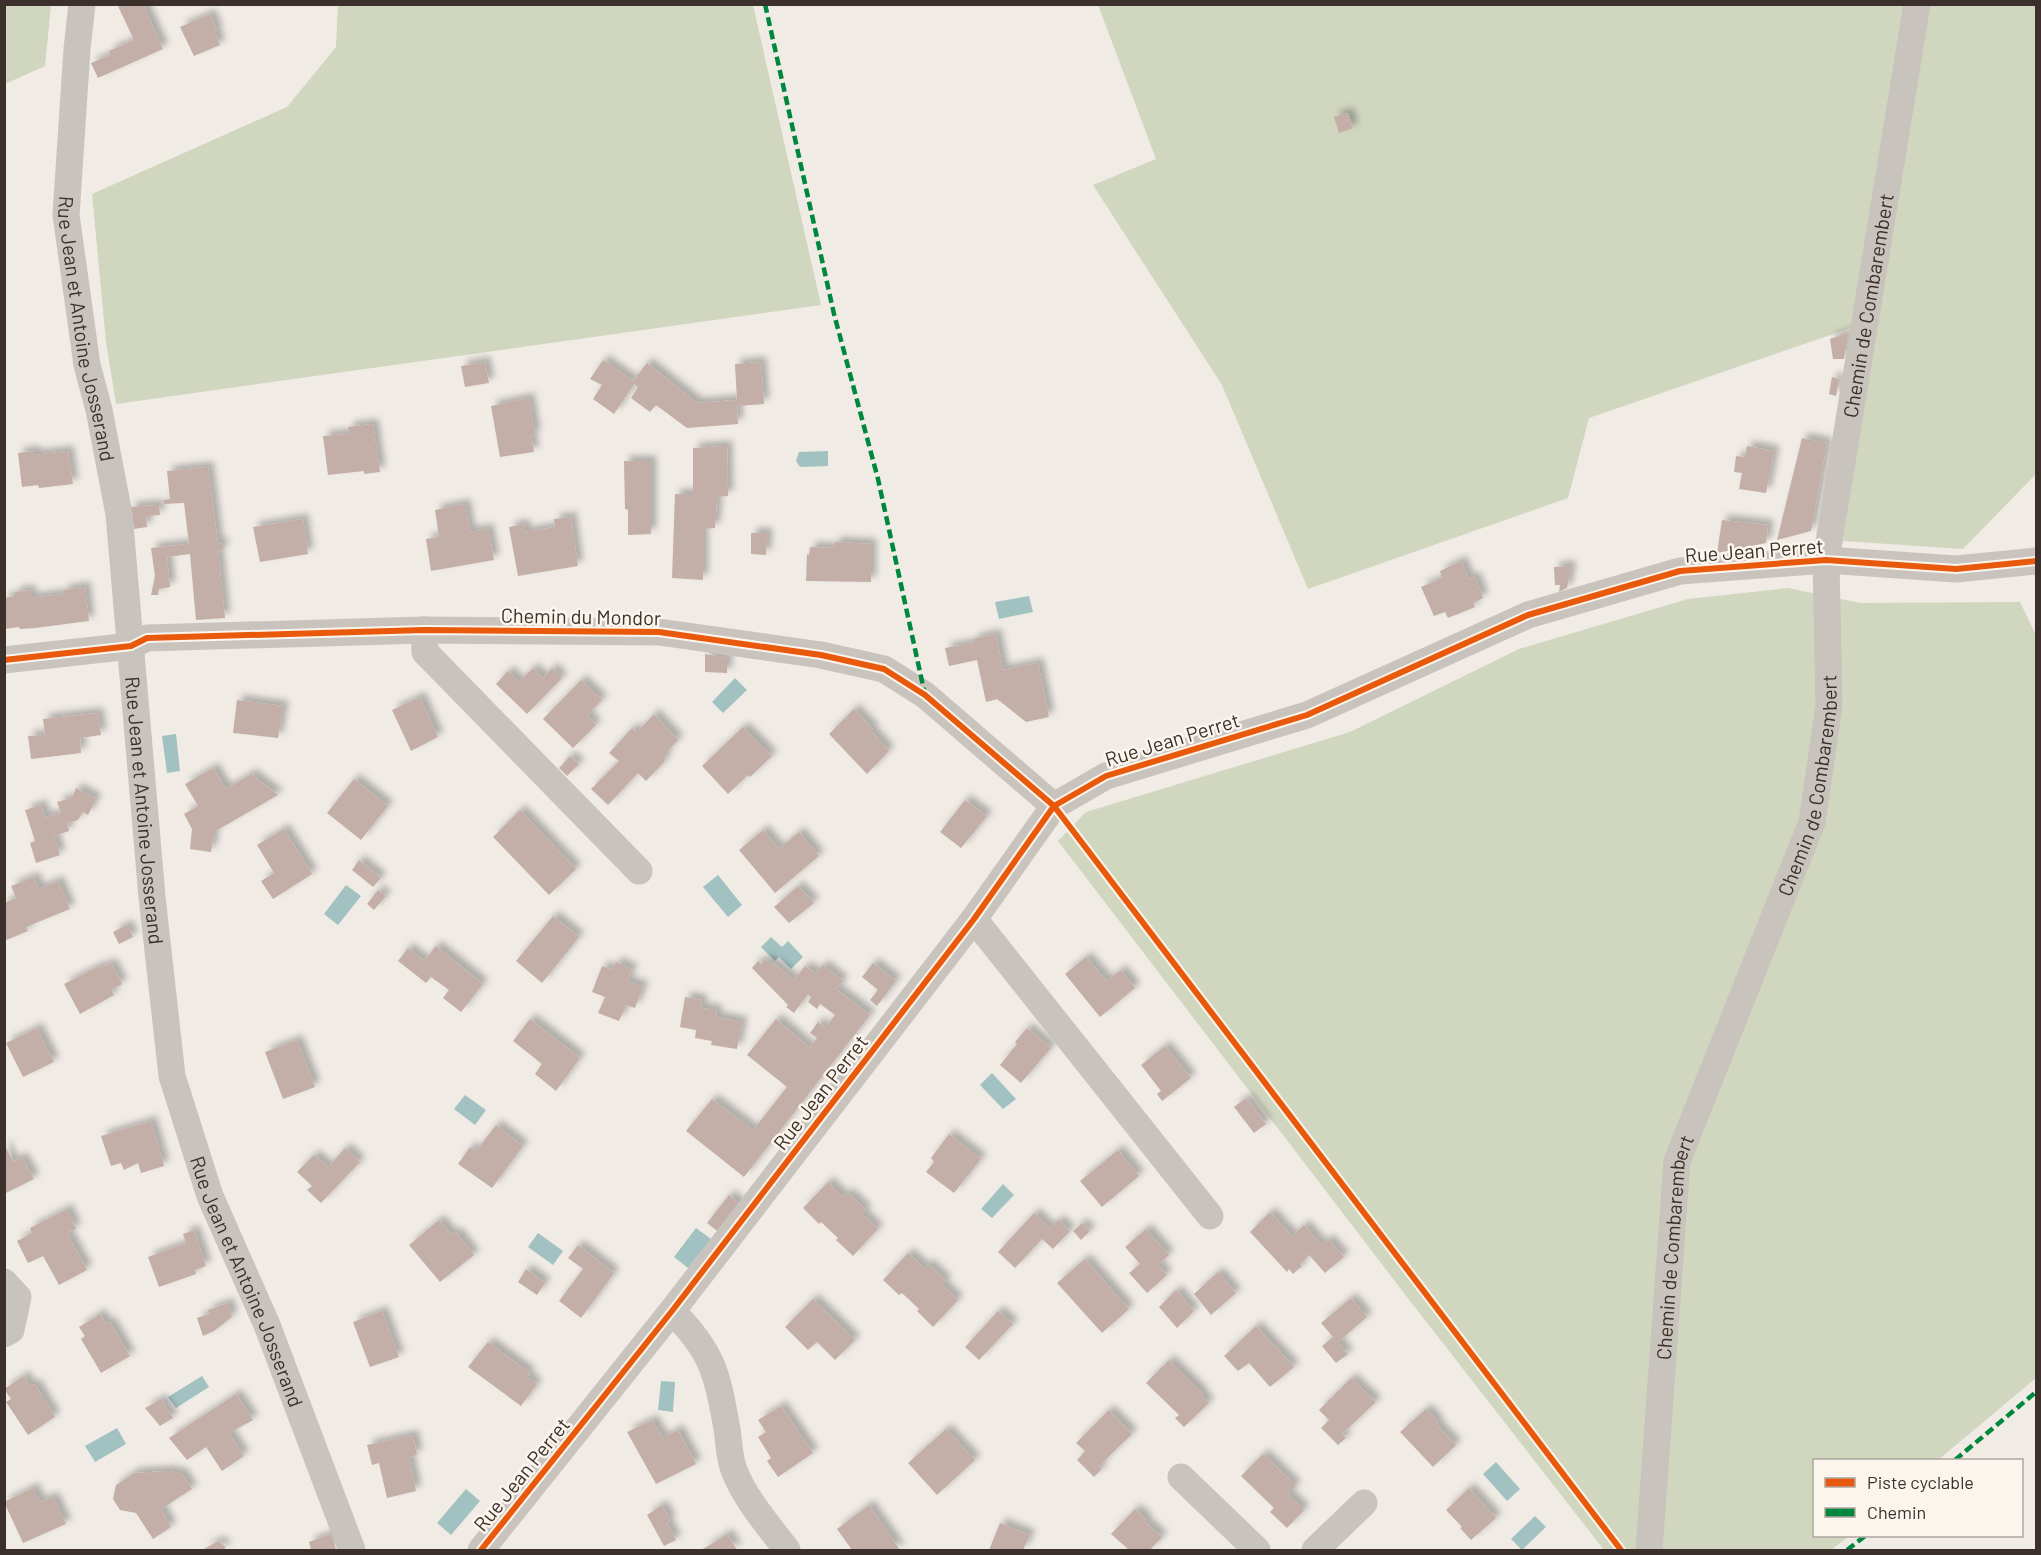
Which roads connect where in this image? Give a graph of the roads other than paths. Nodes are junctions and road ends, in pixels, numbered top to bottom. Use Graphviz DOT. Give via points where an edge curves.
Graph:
graph roads {
  1 [pos="82,4"];
  2 [pos="1917,4"];
  3 [pos="1826,560"];
  4 [pos="2037,561"];
  5 [pos="424,630"];
  6 [pos="131,646"];
  7 [pos="4,660"];
  8 [pos="1054,806"];
  9 [pos="639,871"];
  10 [pos="974,919"];
  11 [pos="1210,1216"];
  12 [pos="4,1282"];
  13 [pos="672,1311"];
  14 [pos="4,1334"];
  15 [pos="1181,1477"];
  16 [pos="1364,1503"];
  17 [pos="352,1551"];
  18 [pos="481,1551"];
  19 [pos="787,1551"];
  20 [pos="1257,1551"];
  21 [pos="1315,1551"];
  22 [pos="1649,1551"];
  1 -- 6 [label="street, Rue Jean et Antoine Josserand" via="66,215 87,365 119,514"];
  2 -- 3 [label="street, Chemin de Combarembert"];
  3 -- 4 [label="street, Rue Jean Perret" via="1956,569"];
  3 -- 8 [label="street, Rue Jean Perret" via="1680,571 1528,615 1307,715 1106,776"];
  3 -- 22 [label="street, Chemin de Combarembert" via="1829,706 1812,822 1677,1161"];
  5 -- 6 [label="street, Chemin du Mondor" via="147,638"];
  5 -- 8 [label="street, Chemin du Mondor" via="659,632 884,669 925,695"];
  5 -- 9 [label="street" via="425,652"];
  6 -- 7 [label="street, Chemin du Mondor"];
  6 -- 17 [label="street, Rue Jean et Antoine Josserand" via="172,1076 210,1196 267,1325"];
  8 -- 10 [label="street, Rue Jean Perret"];
  10 -- 11 [label="street"];
  10 -- 13 [label="street, Rue Jean Perret"];
  12 -- 14 [label="street" via="18,1297 11,1330"];
  13 -- 18 [label="street, Rue Jean Perret"];
  13 -- 19 [label="street" via="708,1356 718,1381 733,1468 748,1497"];
  15 -- 20 [label="street"];
  16 -- 21 [label="street"];
}
